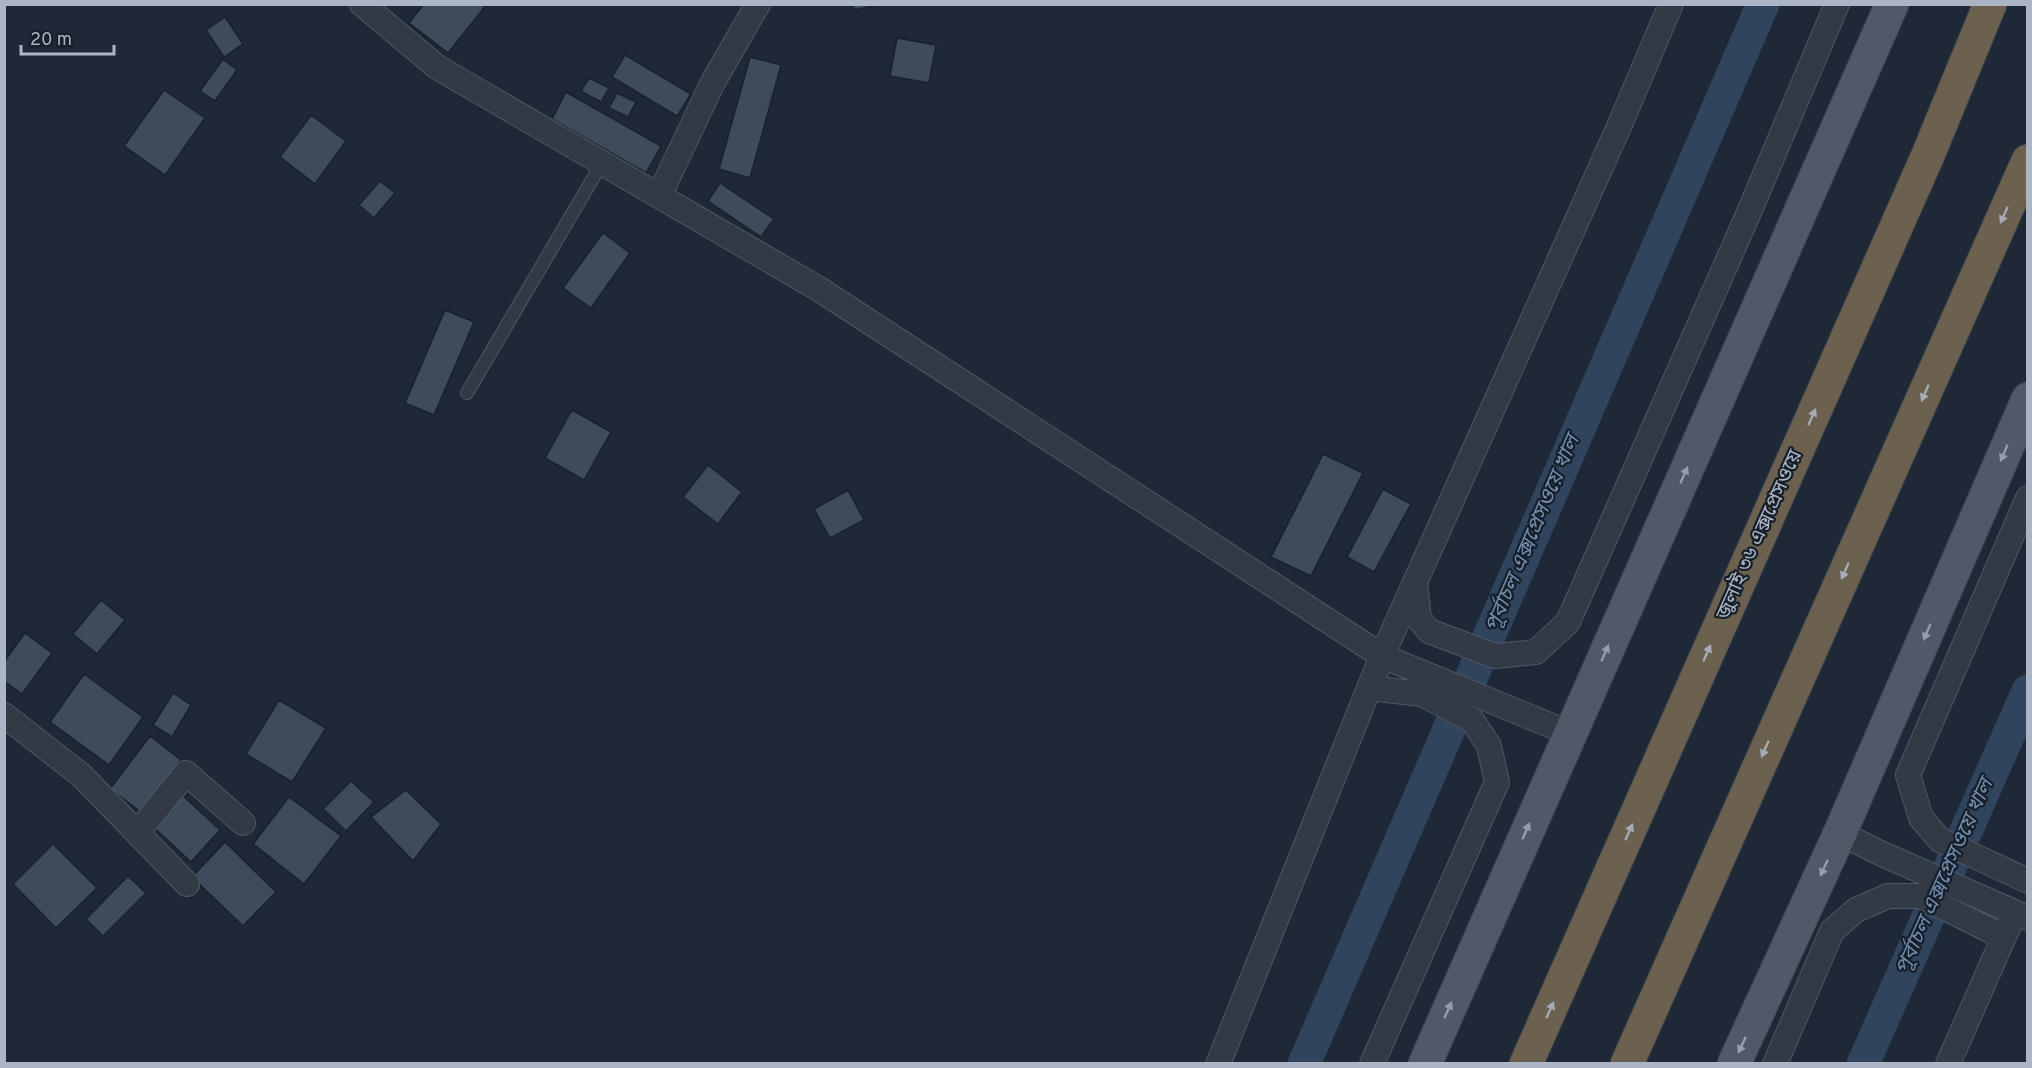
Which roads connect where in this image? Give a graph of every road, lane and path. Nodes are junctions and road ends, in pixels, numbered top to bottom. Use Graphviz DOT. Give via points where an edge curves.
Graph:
graph roads {
  1 [pos="362,4"];
  2 [pos="758,4"];
  3 [pos="1671,4"];
  4 [pos="1837,4"];
  5 [pos="1892,4"];
  6 [pos="1989,4"];
  7 [pos="2028,161"];
  8 [pos="602,163"];
  9 [pos="659,196"];
  10 [pos="467,393"];
  11 [pos="2028,399"];
  12 [pos="2028,498"];
  13 [pos="1415,581"];
  14 [pos="1382,656"];
  15 [pos="1369,688"];
  16 [pos="4,715"];
  17 [pos="1569,733"];
  18 [pos="243,823"];
  19 [pos="137,833"];
  20 [pos="1840,833"];
  21 [pos="2028,881"];
  22 [pos="187,884"];
  23 [pos="2016,912"];
  24 [pos="2003,937"];
  25 [pos="1218,1064"];
  26 [pos="1372,1064"];
  27 [pos="1425,1064"];
  28 [pos="1526,1064"];
  29 [pos="1627,1064"];
  30 [pos="1734,1064"];
  31 [pos="1775,1064"];
  32 [pos="1948,1064"];
  1 -- 8 [label="street" via="437,67"];
  2 -- 9 [label="street" via="713,82"];
  3 -- 13 [label="street"];
  4 -- 13 [label="street" via="1568,622 1536,652 1495,656 1430,631 1419,619"];
  17 -- 5 [label="main road, one-way"];
  28 -- 6 [label="highway, জুলাই ৩৬ এক্সপ্রেসওয়ে, one-way" via="1928,154"];
  7 -- 29 [label="highway, one-way"];
  8 -- 9 [label="street"];
  8 -- 10 [label="lane"];
  9 -- 14 [label="street" via="819,289"];
  11 -- 20 [label="main road, one-way"];
  12 -- 21 [label="street" via="1908,775 1921,818 1940,840"];
  13 -- 14 [label="street"];
  14 -- 15 [label="street"];
  14 -- 17 [label="street"];
  15 -- 25 [label="street"];
  15 -- 26 [label="street" via="1422,694 1472,720 1489,747 1497,782"];
  16 -- 19 [label="street" via="81,775"];
  27 -- 17 [label="main road, one-way"];
  18 -- 19 [label="street" via="186,773"];
  19 -- 22 [label="street"];
  20 -- 23 [label="street"];
  20 -- 30 [label="main road, one-way"];
  21 -- 23 [label="street"];
  23 -- 24 [label="street"];
  24 -- 31 [label="street" via="1921,896 1888,896 1856,910 1832,931"];
  24 -- 32 [label="street"];
}
